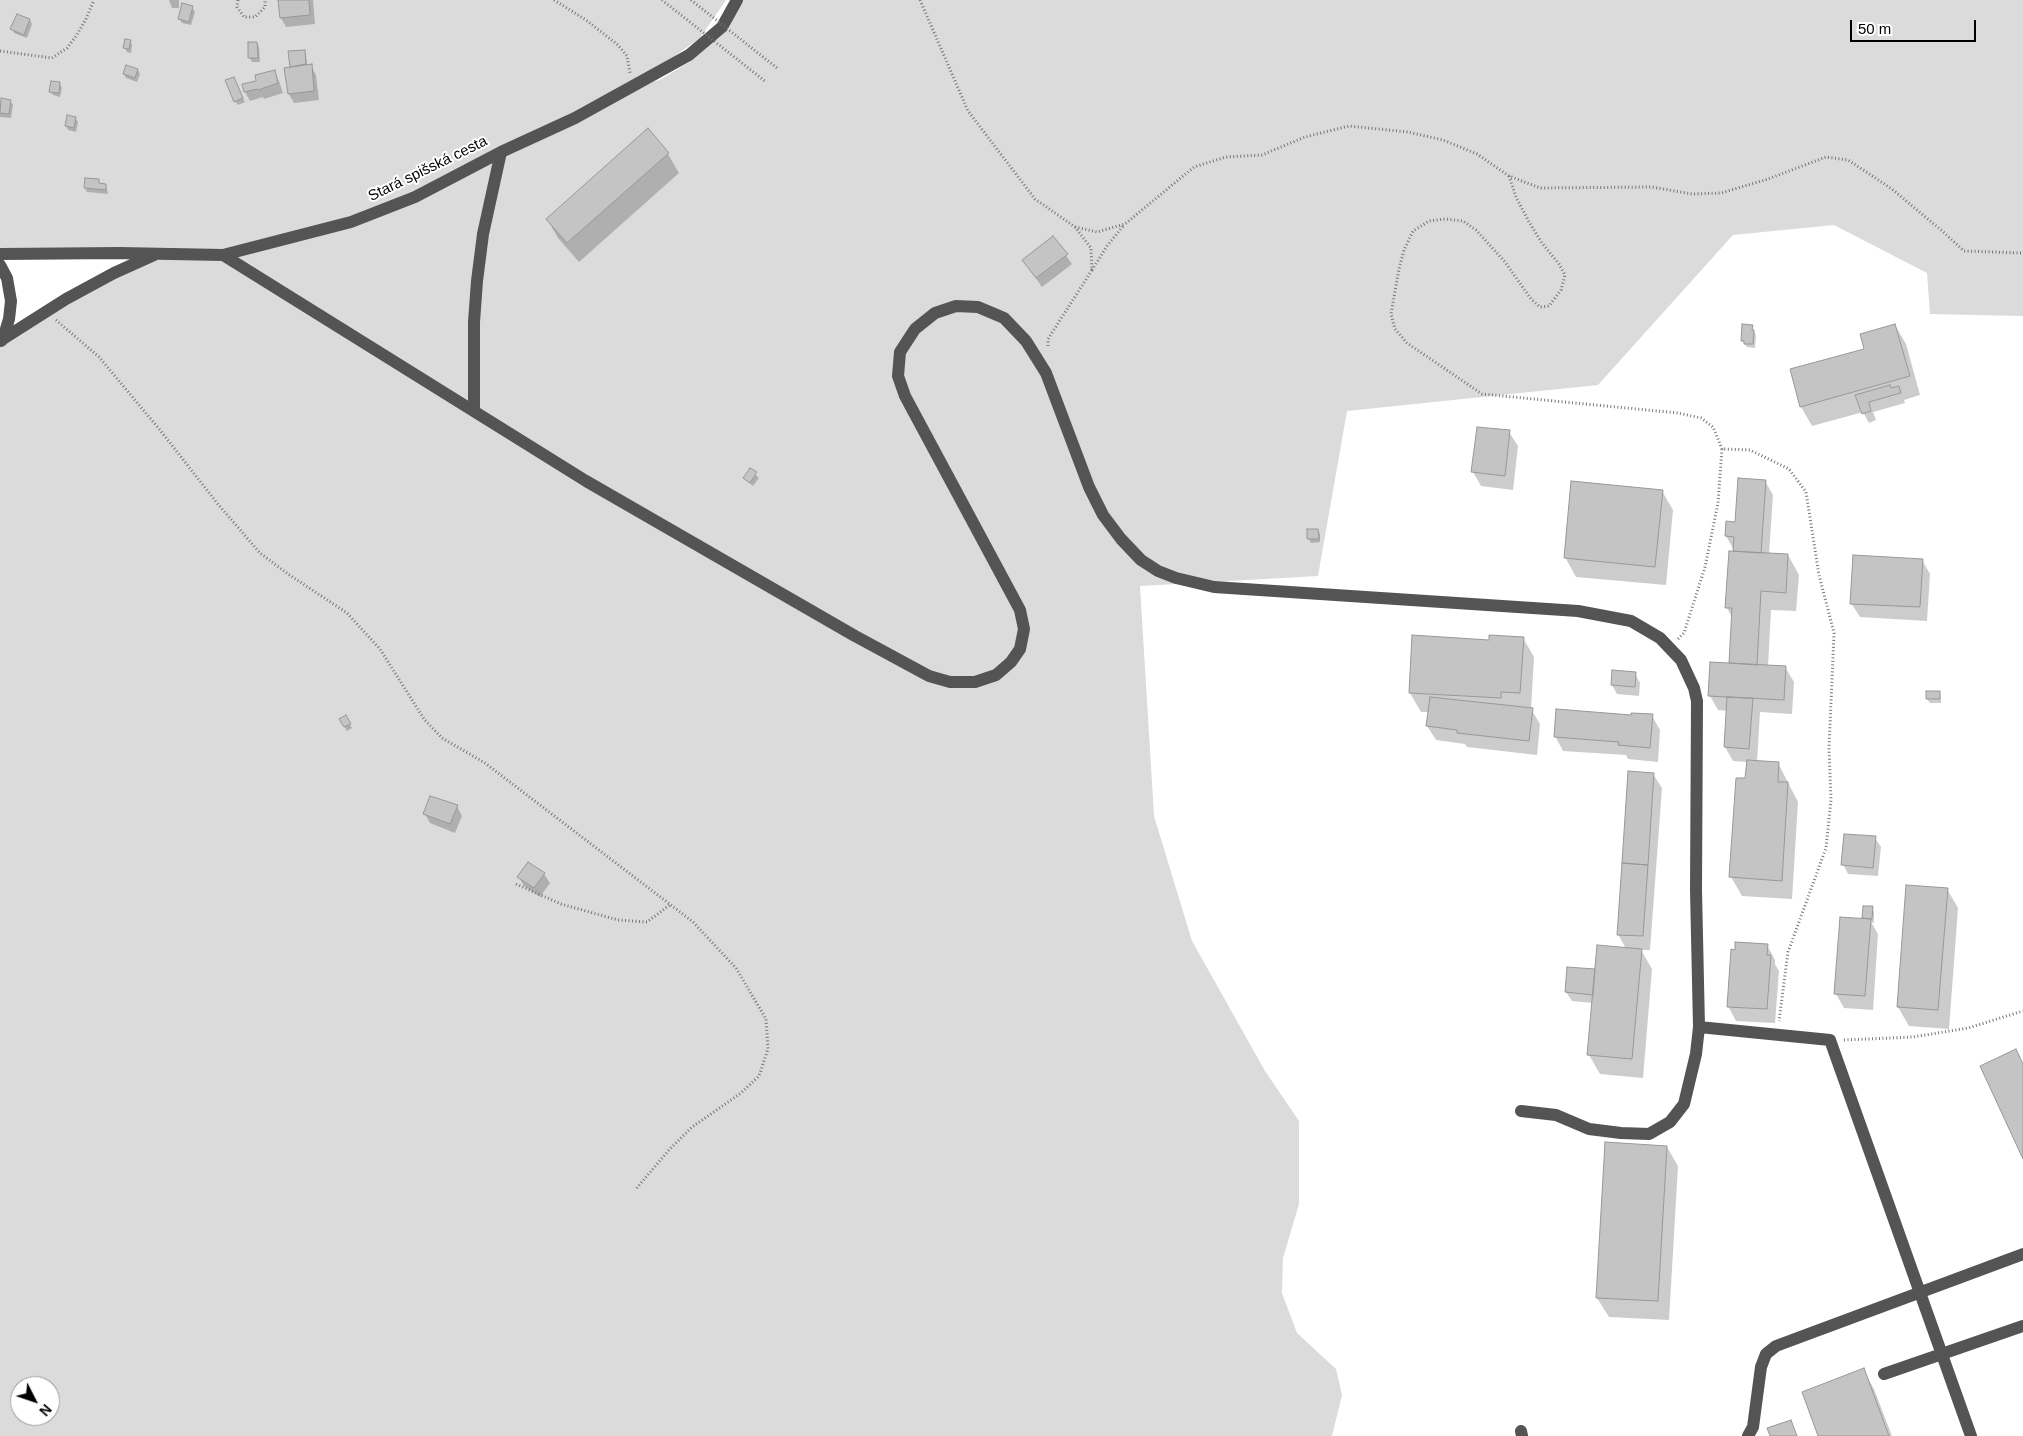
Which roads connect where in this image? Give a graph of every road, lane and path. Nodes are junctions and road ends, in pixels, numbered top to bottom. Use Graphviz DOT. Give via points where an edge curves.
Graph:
graph roads {
  1 [pos="94,0"];
  2 [pos="238,0"];
  3 [pos="265,0"];
  4 [pos="554,0"];
  5 [pos="662,0"];
  6 [pos="691,0"];
  7 [pos="736,0"];
  8 [pos="920,0"];
  9 [pos="0,51"];
  10 [pos="777,68"];
  11 [pos="766,82"];
  12 [pos="630,86"];
  13 [pos="501,152"];
  14 [pos="1509,176"];
  15 [pos="1125,224"];
  16 [pos="1075,227"];
  17 [pos="158,253"];
  18 [pos="2023,253"];
  19 [pos="0,254"];
  20 [pos="223,255"];
  21 [pos="0,265"];
  22 [pos="1092,270"];
  23 [pos="46,312"];
  24 [pos="2,340"];
  25 [pos="1046,373"];
  26 [pos="474,411"];
  27 [pos="1722,450"];
  28 [pos="1671,648"];
  29 [pos="516,884"];
  30 [pos="671,904"];
  31 [pos="2023,1011"];
  32 [pos="1700,1027"];
  33 [pos="1778,1034"];
  34 [pos="1830,1040"];
  35 [pos="1521,1111"];
  36 [pos="635,1190"];
  37 [pos="2023,1254"];
  38 [pos="1920,1292"];
  39 [pos="2023,1326"];
  40 [pos="1941,1354"];
  41 [pos="1884,1374"];
  42 [pos="1748,1436"];
  43 [pos="1971,1436"];
  1 -- 9 [label="path" via="76,36 67,48 52,58"];
  2 -- 3 [label="path" via="237,7 244,17 256,17 261,13"];
  4 -- 12 [label="path" via="618,45 627,56"];
  5 -- 11 [label="path, bridge"];
  6 -- 10 [label="path, bridge"];
  7 -- 12 [label="street, Stará spišská cesta" via="722,27 689,55"];
  8 -- 16 [label="path" via="968,111 1035,199"];
  12 -- 13 [label="street, Stará spišská cesta" via="575,118"];
  13 -- 20 [label="street, Stará spišská cesta" via="415,197 351,222"];
  13 -- 26 [label="street" via="483,234 477,281"];
  14 -- 15 [label="path" via="1477,154 1443,140 1408,132 1349,126 1305,137 1262,155 1226,157 1194,166"];
  14 -- 18 [label="path" via="1540,188 1652,187 1692,194 1721,193 1826,157 1848,160 1892,189 1964,250"];
  14 -- 27 [label="path" via="1529,222 1560,264 1565,275 1561,290 1549,306 1540,307 1476,230 1463,221 1429,221 1413,232 1404,250 1391,314 1395,329 1407,343 1482,394 1693,416 1713,427"];
  15 -- 16 [label="path" via="1097,232"];
  15 -- 22 [label="path"];
  16 -- 22 [label="path" via="1091,248"];
  17 -- 19 [label="street, Stará spišská cesta"];
  17 -- 20 [label="street, Stará spišská cesta"];
  17 -- 23 [label="street" via="114,273"];
  20 -- 26 [label="street"];
  21 -- 24 [label="street" via="7,278 11,301"];
  22 -- 25 [label="path" via="1048,338"];
  23 -- 24 [label="street"];
  23 -- 30 [label="path" via="99,357 260,553 347,613 380,649 424,719 442,738 485,763"];
  25 -- 26 [label="street" via="1026,341 1004,318 978,307 956,306 935,313 915,329 900,352 898,376 905,396 1020,610 1024,629 1020,649 1012,662 996,675 975,682 950,682 929,676 594,486"];
  25 -- 28 [label="street" via="1089,487 1103,515 1141,560 1158,571 1214,587 1578,611 1631,621"];
  27 -- 28 [label="path" via="1718,503 1705,567 1684,633"];
  27 -- 33 [label="path" via="1750,450 1789,469 1806,492 1820,575 1834,632 1829,830 1826,848 1788,952"];
  28 -- 32 [label="street" via="1688,674 1696,701"];
  29 -- 30 [label="path" via="561,904 618,920 647,922"];
  30 -- 36 [label="path" via="694,922 736,968 766,1019 768,1049 758,1076 741,1093 692,1127"];
  31 -- 34 [label="path" via="1968,1028 1913,1037"];
  32 -- 33 [label="street"];
  32 -- 35 [label="street" via="1684,1104 1670,1122 1649,1134 1589,1129 1556,1115"];
  33 -- 34 [label="street"];
  34 -- 38 [label="street"];
  37 -- 38 [label="street"];
  38 -- 40 [label="street"];
  38 -- 42 [label="street" via="1776,1346 1766,1354 1756,1392 1753,1427"];
  39 -- 40 [label="street"];
  40 -- 41 [label="street"];
  40 -- 43 [label="street"];
}
